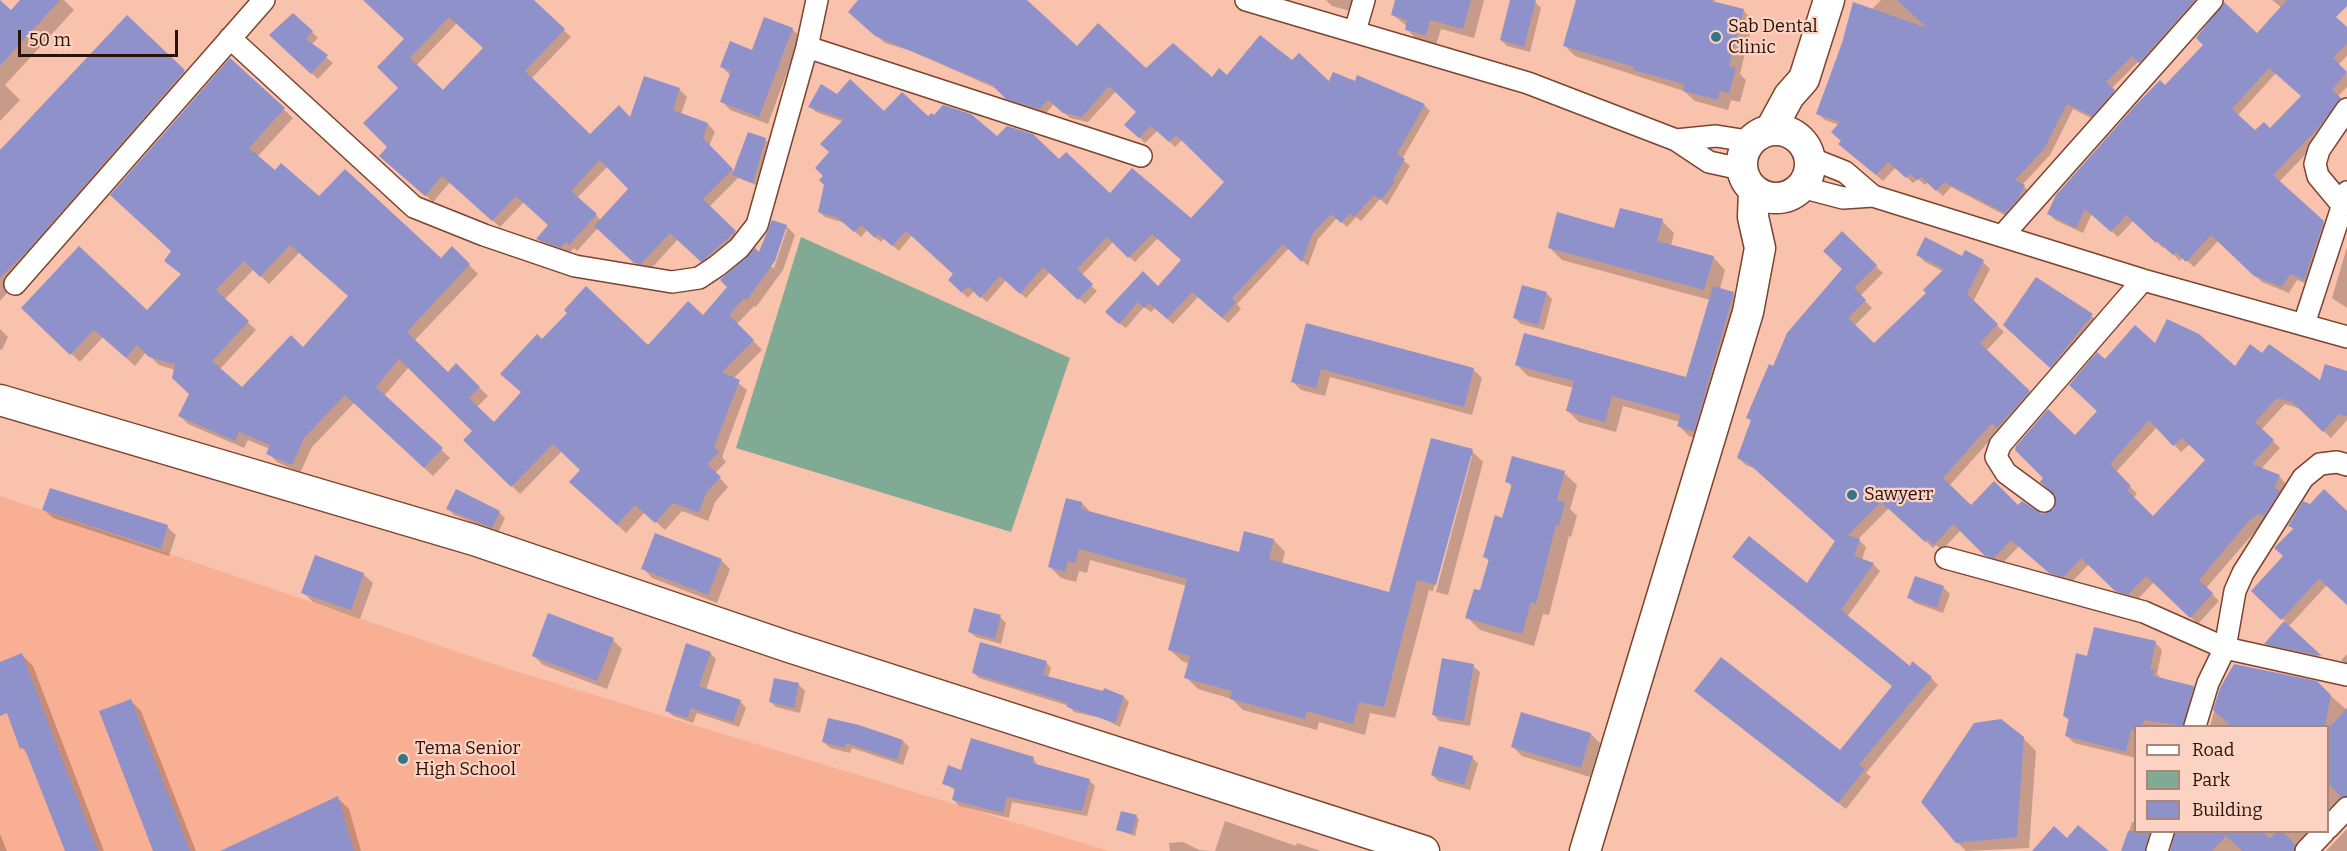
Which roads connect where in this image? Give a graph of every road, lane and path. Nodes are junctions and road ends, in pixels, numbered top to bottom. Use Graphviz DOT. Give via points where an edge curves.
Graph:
graph roads {
  1 [pos="264,0"];
  2 [pos="817,0"];
  3 [pos="1246,0"];
  4 [pos="1364,0"];
  5 [pos="1829,0"];
  6 [pos="2211,0"];
  7 [pos="1355,31"];
  8 [pos="230,38"];
  9 [pos="807,47"];
  10 [pos="1804,79"];
  11 [pos="2347,109"];
  12 [pos="1676,141"];
  13 [pos="1806,149"];
  14 [pos="1141,156"];
  15 [pos="1754,158"];
  16 [pos="1793,192"];
  17 [pos="1873,196"];
  18 [pos="2345,199"];
  19 [pos="2003,235"];
  20 [pos="1760,248"];
  21 [pos="2143,280"];
  22 [pos="15,284"];
  23 [pos="2304,324"];
  24 [pos="2347,337"];
  25 [pos="0,400"];
  26 [pos="2347,465"];
  27 [pos="2044,501"];
  28 [pos="1946,558"];
  29 [pos="2225,648"];
  30 [pos="2347,675"];
  31 [pos="2195,725"];
  32 [pos="2347,808"];
  33 [pos="2329,827"];
  34 [pos="2162,833"];
  35 [pos="2323,833"];
  36 [pos="1424,851"];
  37 [pos="1586,851"];
  38 [pos="2157,851"];
  39 [pos="2306,851"];
  1 -- 8 [label="street"];
  2 -- 9 [label="street"];
  3 -- 7 [label="street"];
  4 -- 7 [label="street"];
  5 -- 10 [label="main road"];
  6 -- 19 [label="street"];
  7 -- 12 [label="street" via="1528,83"];
  8 -- 9 [label="street" via="414,207 575,266 672,282 699,278 717,266 740,248 757,225"];
  8 -- 22 [label="street"];
  9 -- 14 [label="street"];
  10 -- 13 [label="main road"];
  10 -- 15 [label="main road" via="1789,96"];
  11 -- 18 [label="street" via="2319,150 2315,164 2318,176"];
  12 -- 15 [label="street" via="1716,136"];
  12 -- 15 [label="street" via="1709,162"];
  13 -- 15 [label="main road" via="1788,131"];
  13 -- 16 [label="main road" via="1810,168"];
  13 -- 17 [label="street" via="1845,172"];
  15 -- 16 [label="main road" via="1774,198"];
  15 -- 20 [label="main road" via="1753,217"];
  16 -- 17 [label="street" via="1843,198"];
  16 -- 20 [label="main road"];
  17 -- 19 [label="street"];
  18 -- 23 [label="street"];
  19 -- 21 [label="street"];
  20 -- 37 [label="main road" via="1748,312"];
  21 -- 23 [label="street"];
  21 -- 27 [label="street" via="2000,445 1996,457 2006,473"];
  23 -- 24 [label="street"];
  25 -- 36 [label="main road" via="474,540 789,647"];
  26 -- 29 [label="street" via="2320,464 2303,478 2243,573 2235,591"];
  28 -- 29 [label="street" via="2144,612"];
  29 -- 30 [label="street"];
  29 -- 31 [label="street" via="2208,683"];
  32 -- 33 [label="street"];
  34 -- 38 [label="street"];
  35 -- 39 [label="street"];
}
